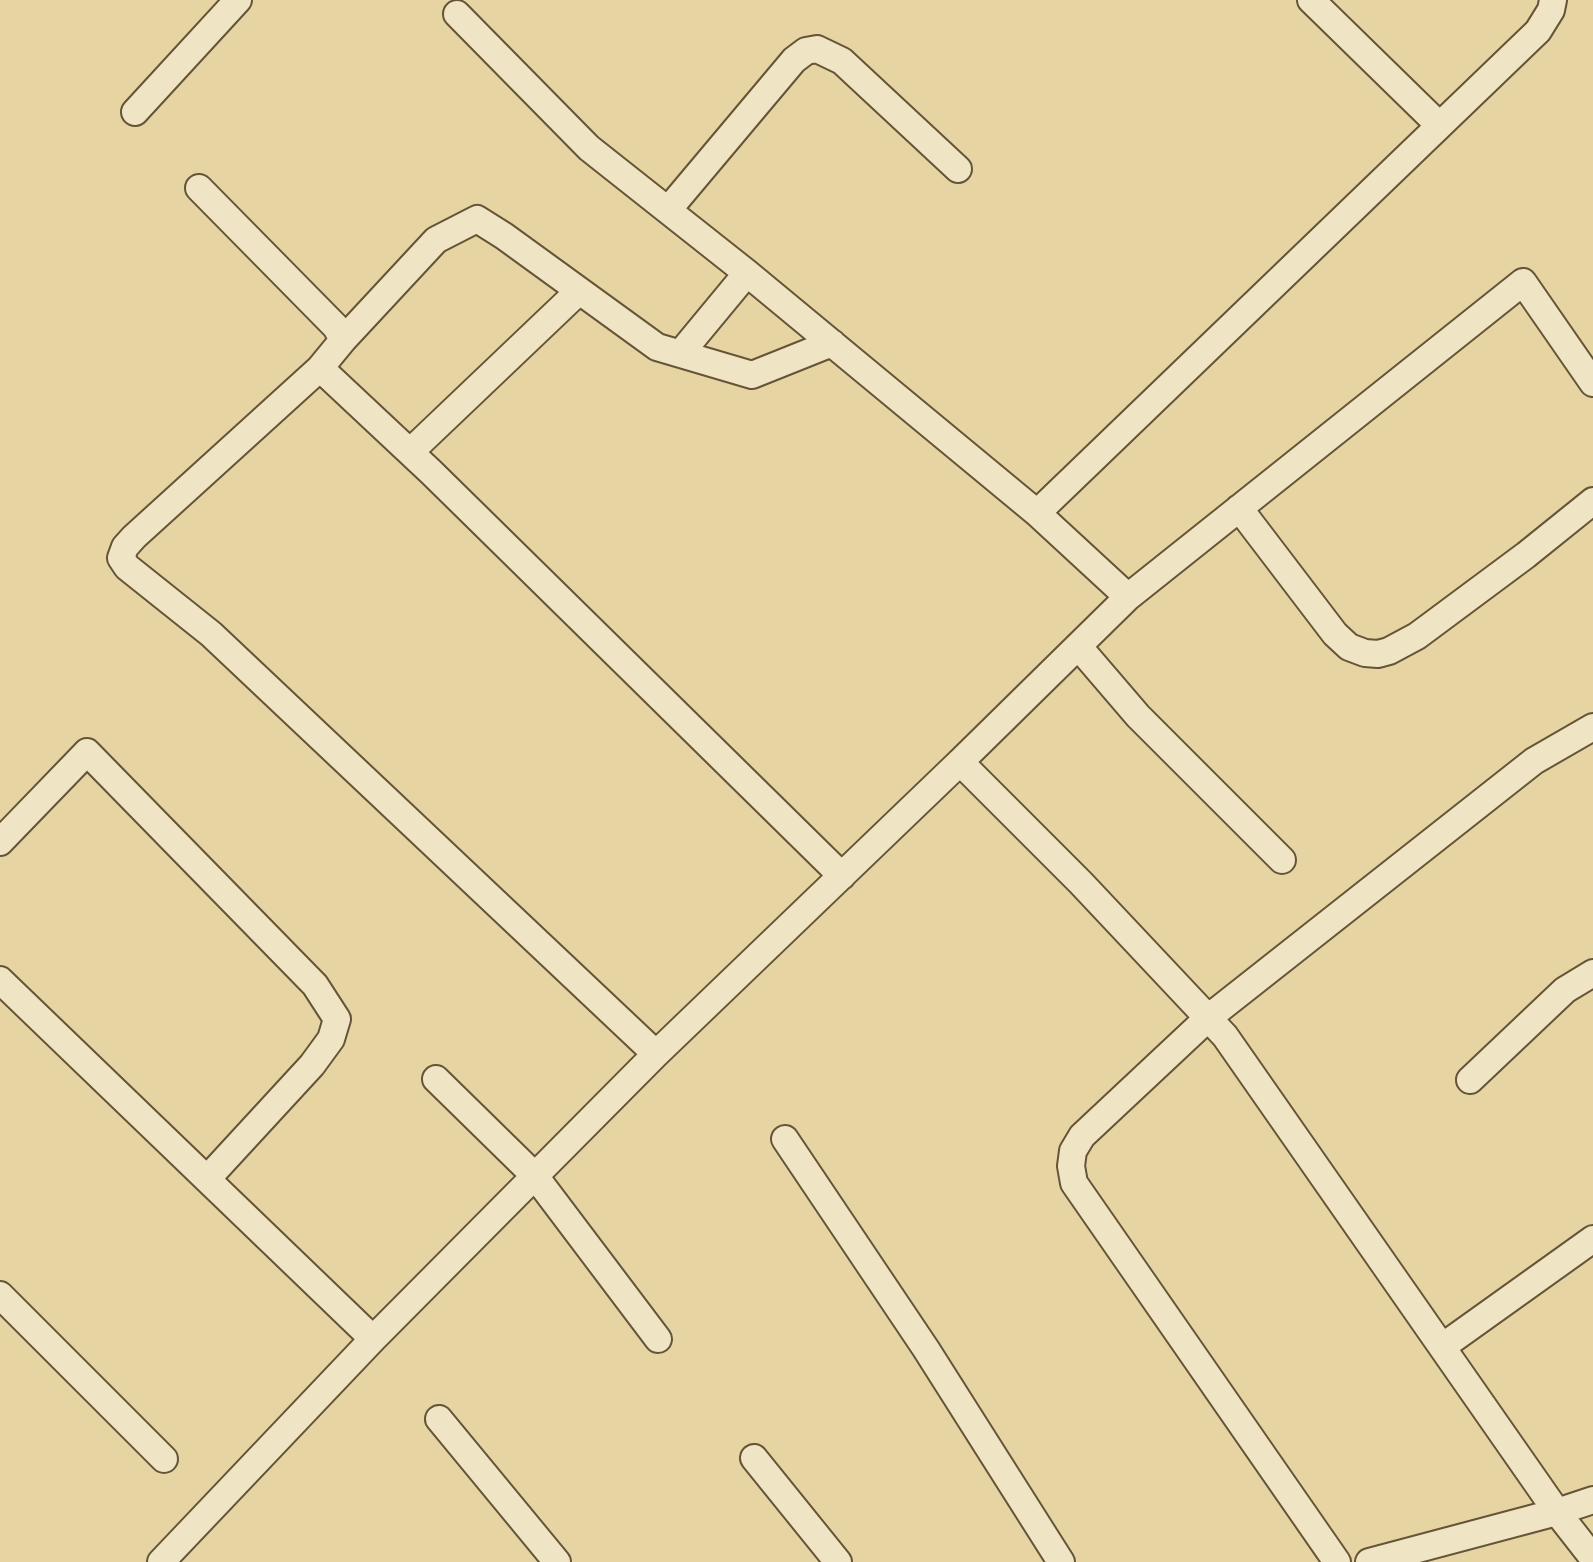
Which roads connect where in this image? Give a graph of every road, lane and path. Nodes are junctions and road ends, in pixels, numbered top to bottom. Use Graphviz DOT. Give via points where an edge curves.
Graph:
graph roads {
  1 [pos="238,0"];
  2 [pos="1311,0"];
  3 [pos="1553,0"];
  4 [pos="457,14"];
  5 [pos="135,111"];
  6 [pos="1439,125"];
  7 [pos="958,169"];
  8 [pos="199,188"];
  9 [pos="668,210"];
  10 [pos="747,272"];
  11 [pos="579,291"];
  12 [pos="343,340"];
  13 [pos="832,343"];
  14 [pos="680,354"];
  15 [pos="320,368"];
  16 [pos="1593,383"];
  17 [pos="410,452"];
  18 [pos="1593,501"];
  19 [pos="1239,508"];
  20 [pos="1037,513"];
  21 [pos="1128,597"];
  22 [pos="1078,646"];
  23 [pos="1593,727"];
  24 [pos="960,762"];
  25 [pos="0,842"];
  26 [pos="1282,860"];
  27 [pos="842,876"];
  28 [pos="1593,973"];
  29 [pos="0,980"];
  30 [pos="1208,1018"];
  31 [pos="656,1054"];
  32 [pos="436,1079"];
  33 [pos="1470,1080"];
  34 [pos="785,1139"];
  35 [pos="535,1176"];
  36 [pos="207,1179"];
  37 [pos="1593,1239"];
  38 [pos="0,1294"];
  39 [pos="373,1339"];
  40 [pos="658,1339"];
  41 [pos="1442,1347"];
  42 [pos="439,1419"];
  43 [pos="754,1458"];
  44 [pos="164,1459"];
  45 [pos="1593,1500"];
  46 [pos="1557,1512"];
  47 [pos="1593,1558"];
  48 [pos="161,1562"];
  49 [pos="557,1562"];
  50 [pos="838,1562"];
  51 [pos="1061,1562"];
  52 [pos="1337,1562"];
  53 [pos="1369,1562"];
  1 -- 5 [label="street"];
  2 -- 6 [label="street"];
  3 -- 6 [label="street" via="1538,31"];
  4 -- 9 [label="street" via="589,148"];
  6 -- 20 [label="street"];
  7 -- 9 [label="street" via="842,61 817,50 806,51"];
  8 -- 12 [label="street" via="336,327"];
  9 -- 10 [label="street"];
  10 -- 13 [label="street"];
  10 -- 14 [label="street"];
  11 -- 12 [label="street" via="477,219 436,240"];
  11 -- 14 [label="street" via="657,347"];
  11 -- 17 [label="street"];
  12 -- 15 [label="street"];
  13 -- 14 [label="street" via="752,375"];
  13 -- 20 [label="street"];
  15 -- 17 [label="street"];
  15 -- 31 [label="street" via="134,537 121,558 211,634"];
  16 -- 19 [label="street" via="1523,282"];
  17 -- 27 [label="street"];
  18 -- 19 [label="street" via="1417,636 1378,654 1349,647 1335,634"];
  19 -- 21 [label="street"];
  20 -- 21 [label="street"];
  21 -- 22 [label="street"];
  22 -- 24 [label="street"];
  22 -- 26 [label="street" via="1138,716"];
  23 -- 30 [label="street" via="1534,761"];
  24 -- 27 [label="street"];
  24 -- 30 [label="street"];
  25 -- 36 [label="street" via="87,752 315,985 337,1019 331,1039 312,1065"];
  27 -- 31 [label="street"];
  28 -- 33 [label="street" via="1564,990"];
  29 -- 36 [label="street"];
  30 -- 41 [label="street"];
  30 -- 52 [label="street" via="1082,1136 1070,1166 1074,1183"];
  31 -- 35 [label="street"];
  32 -- 35 [label="street"];
  34 -- 51 [label="street"];
  35 -- 39 [label="street"];
  35 -- 40 [label="street"];
  36 -- 39 [label="street"];
  37 -- 41 [label="street"];
  38 -- 44 [label="street"];
  39 -- 48 [label="street"];
  41 -- 46 [label="street"];
  42 -- 49 [label="street"];
  43 -- 50 [label="street"];
  45 -- 46 [label="street"];
  46 -- 47 [label="street"];
  46 -- 53 [label="street"];
}
